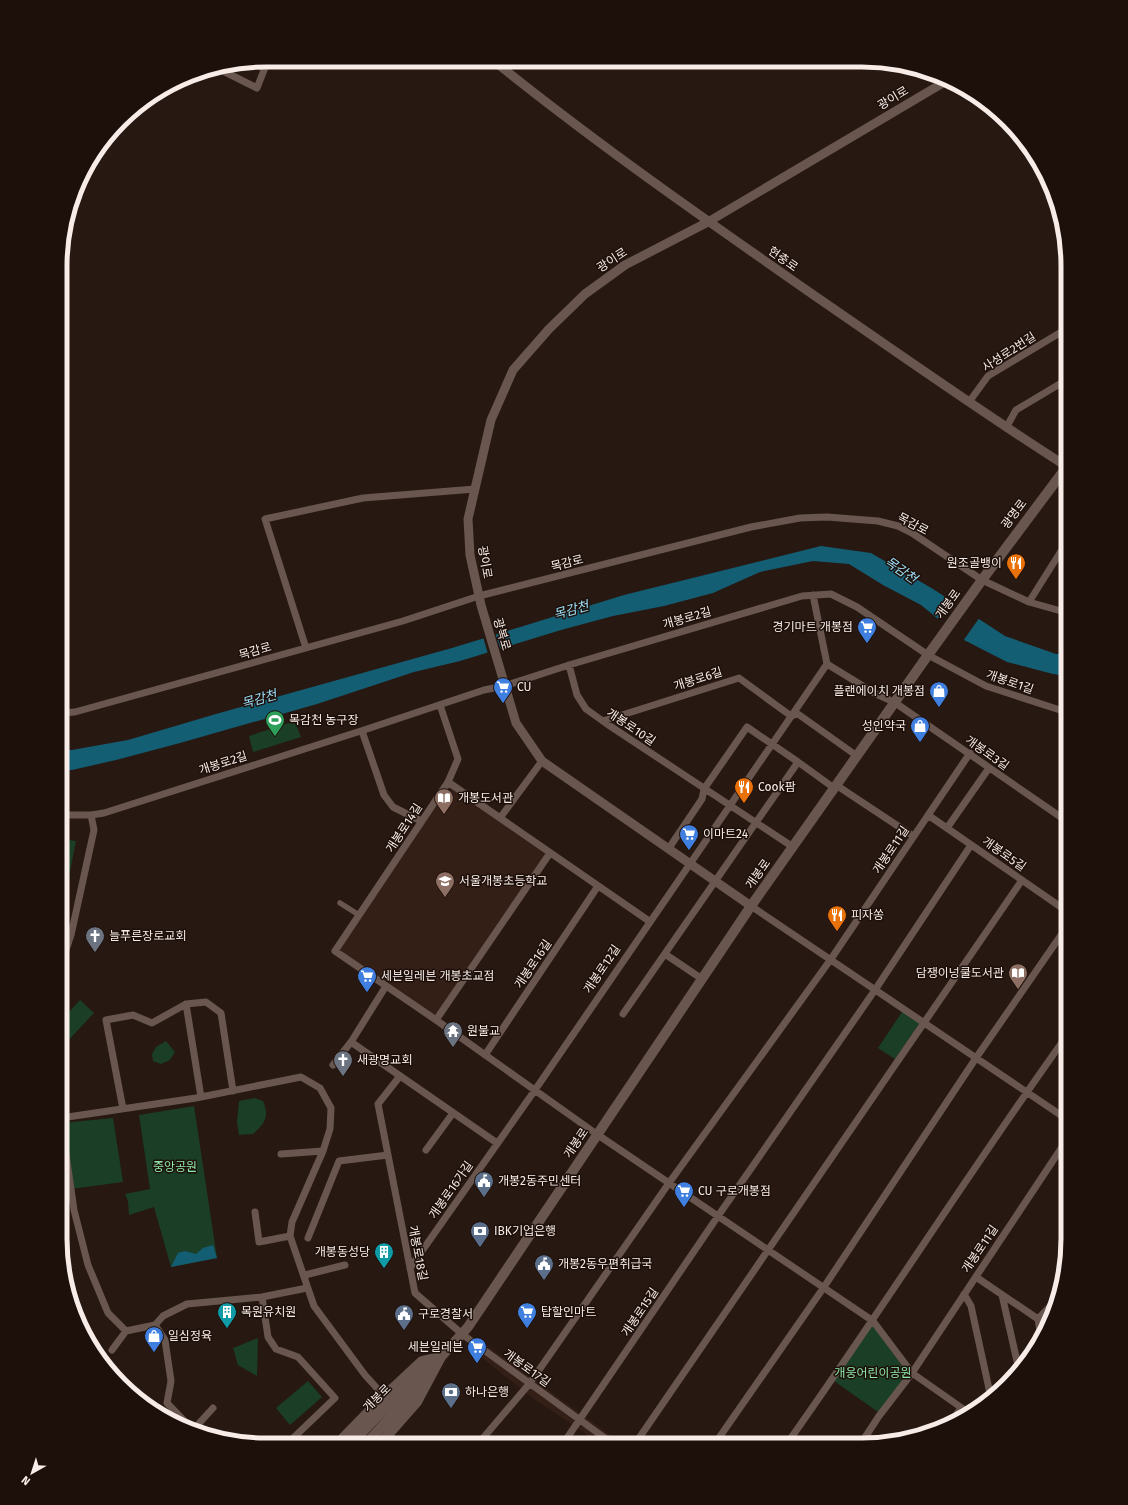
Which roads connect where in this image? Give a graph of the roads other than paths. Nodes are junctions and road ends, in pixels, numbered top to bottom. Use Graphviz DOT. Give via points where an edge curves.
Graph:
graph roads {
  1 [pos="261,67"];
  2 [pos="502,67"];
  3 [pos="264,69"];
  4 [pos="224,72"];
  5 [pos="942,84"];
  6 [pos="708,222"];
  7 [pos="1061,332"];
  8 [pos="1061,384"];
  9 [pos="969,402"];
  10 [pos="1006,428"];
  11 [pos="1061,462"];
  12 [pos="1061,474"];
  13 [pos="475,489"];
  14 [pos="1061,551"];
  15 [pos="979,583"];
  16 [pos="813,595"];
  17 [pos="480,601"];
  18 [pos="1029,602"];
  19 [pos="1061,611"];
  20 [pos="306,648"];
  21 [pos="929,653"];
  22 [pos="569,664"];
  23 [pos="827,664"];
  24 [pos="503,683"];
  25 [pos="894,702"];
  26 [pos="440,705"];
  27 [pos="1061,710"];
  28 [pos="67,713"];
  29 [pos="791,716"];
  30 [pos="603,721"];
  31 [pos="362,731"];
  32 [pos="772,744"];
  33 [pos="970,753"];
  34 [pos="857,756"];
  35 [pos="542,761"];
  36 [pos="798,762"];
  37 [pos="989,768"];
  38 [pos="448,782"];
  39 [pos="835,786"];
  40 [pos="704,789"];
  41 [pos="729,806"];
  42 [pos="91,814"];
  43 [pos="67,815"];
  44 [pos="928,815"];
  45 [pos="1061,817"];
  46 [pos="500,818"];
  47 [pos="421,821"];
  48 [pos="756,823"];
  49 [pos="947,828"];
  50 [pos="914,836"];
  51 [pos="971,845"];
  52 [pos="793,847"];
  53 [pos="669,848"];
  54 [pos="550,853"];
  55 [pos="689,863"];
  56 [pos="1022,880"];
  57 [pos="715,881"];
  58 [pos="598,886"];
  59 [pos="340,903"];
  60 [pos="751,906"];
  61 [pos="1061,907"];
  62 [pos="359,915"];
  63 [pos="650,921"];
  64 [pos="1061,935"];
  65 [pos="67,946"];
  66 [pos="665,954"];
  67 [pos="831,959"];
  68 [pos="702,979"];
  69 [pos="386,986"];
  70 [pos="875,990"];
  71 [pos="186,1004"];
  72 [pos="623,1014"];
  73 [pos="436,1020"];
  74 [pos="924,1023"];
  75 [pos="351,1042"];
  76 [pos="1061,1044"];
  77 [pos="485,1055"];
  78 [pos="976,1058"];
  79 [pos="333,1065"];
  80 [pos="400,1076"];
  81 [pos="534,1090"];
  82 [pos="233,1091"];
  83 [pos="1026,1092"];
  84 [pos="201,1097"];
  85 [pos="123,1109"];
  86 [pos="453,1113"];
  87 [pos="67,1115"];
  88 [pos="1061,1115"];
  89 [pos="598,1135"];
  90 [pos="497,1143"];
  91 [pos="1061,1149"];
  92 [pos="426,1150"];
  93 [pos="323,1151"];
  94 [pos="281,1154"];
  95 [pos="388,1155"];
  96 [pos="67,1159"];
  97 [pos="670,1183"];
  98 [pos="255,1212"];
  99 [pos="718,1216"];
  100 [pos="290,1236"];
  101 [pos="308,1238"];
  102 [pos="769,1250"];
  103 [pos="345,1265"];
  104 [pos="410,1268"];
  105 [pos="305,1275"];
  106 [pos="976,1277"];
  107 [pos="824,1287"];
  108 [pos="307,1288"];
  109 [pos="964,1294"];
  110 [pos="1002,1295"];
  111 [pos="262,1297"];
  112 [pos="1048,1308"];
  113 [pos="1038,1319"];
  114 [pos="873,1321"];
  115 [pos="155,1325"];
  116 [pos="1039,1328"];
  117 [pos="126,1330"];
  118 [pos="462,1334"];
  119 [pos="112,1350"];
  120 [pos="441,1357"];
  121 [pos="1017,1363"];
  122 [pos="912,1373"];
  123 [pos="530,1383"];
  124 [pos="990,1392"];
  125 [pos="387,1400"];
  126 [pos="214,1408"];
  127 [pos="961,1408"];
  128 [pos="964,1410"];
  129 [pos="958,1413"];
  130 [pos="183,1419"];
  131 [pos="580,1420"];
  132 [pos="197,1425"];
  133 [pos="293,1438"];
  134 [pos="344,1438"];
  135 [pos="356,1438"];
  136 [pos="371,1438"];
  137 [pos="385,1438"];
  138 [pos="483,1438"];
  139 [pos="568,1438"];
  140 [pos="605,1438"];
  141 [pos="639,1438"];
  142 [pos="719,1438"];
  143 [pos="791,1438"];
  144 [pos="865,1438"];
  1 -- 3 [label="street"];
  2 -- 6 [label="street, 현충로" via="554,109"];
  3 -- 4 [label="street" via="257,88"];
  5 -- 6 [label="street, 광이로"];
  6 -- 9 [label="street, 현충로"];
  6 -- 13 [label="street, 광이로" via="625,265 585,294 543,335 513,370 491,420"];
  7 -- 9 [label="street, 사성로2번길" via="988,376"];
  8 -- 10 [label="street" via="1016,410"];
  9 -- 10 [label="street, 현충로"];
  10 -- 11 [label="street, 현충로"];
  12 -- 15 [label="main road, 광명로"];
  13 -- 17 [label="street, 광이로" via="468,519 470,556"];
  13 -- 20 [label="street" via="363,498 265,519"];
  14 -- 18 [label="street"];
  15 -- 17 [label="street, 목감로" via="912,533 888,523 800,518 751,527"];
  15 -- 18 [label="street, 목감로"];
  15 -- 21 [label="main road, 개봉로"];
  16 -- 21 [label="street, 개봉로2길" via="831,594 857,607"];
  16 -- 22 [label="street, 개봉로2길" via="802,596"];
  16 -- 23 [label="street"];
  17 -- 20 [label="street, 목감로"];
  17 -- 24 [label="street, 광복로"];
  18 -- 19 [label="street, 목감로"];
  20 -- 28 [label="street, 목감로"];
  21 -- 25 [label="main road, 개봉로"];
  21 -- 27 [label="street, 개봉로1길" via="986,686"];
  22 -- 24 [label="street, 개봉로2길"];
  22 -- 30 [label="street, 개봉로10길" via="578,695 586,708"];
  23 -- 25 [label="street"];
  23 -- 29 [label="street"];
  24 -- 26 [label="street, 개봉로2길"];
  24 -- 35 [label="street" via="516,723"];
  25 -- 33 [label="street, 개봉로3길"];
  25 -- 34 [label="main road, 개봉로"];
  26 -- 31 [label="street, 개봉로2길"];
  26 -- 38 [label="street" via="458,759"];
  29 -- 30 [label="street, 개봉로6길" via="739,678"];
  29 -- 32 [label="street"];
  29 -- 34 [label="street, 개봉로6길" via="798,714"];
  30 -- 40 [label="street, 개봉로10길"];
  31 -- 42 [label="street, 개봉로2길" via="104,813"];
  31 -- 47 [label="street" via="384,795 393,807"];
  32 -- 36 [label="street"];
  32 -- 40 [label="street" via="747,727"];
  32 -- 41 [label="street"];
  33 -- 37 [label="street, 개봉로3길"];
  33 -- 44 [label="street, 개봉로11길"];
  34 -- 39 [label="main road, 개봉로"];
  35 -- 46 [label="street"];
  35 -- 53 [label="street"];
  36 -- 39 [label="street"];
  36 -- 48 [label="street"];
  37 -- 45 [label="street, 개봉로3길"];
  37 -- 49 [label="street"];
  38 -- 46 [label="street"];
  38 -- 47 [label="street, 개봉로14길"];
  39 -- 50 [label="street"];
  39 -- 52 [label="main road, 개봉로"];
  40 -- 41 [label="street, 개봉로10길"];
  40 -- 53 [label="street" via="702,799"];
  41 -- 48 [label="street, 개봉로10길"];
  41 -- 55 [label="street"];
  42 -- 43 [label="street, 개봉로2길"];
  42 -- 65 [label="street" via="94,830"];
  44 -- 49 [label="street, 개봉로5길"];
  44 -- 50 [label="street, 개봉로11길"];
  46 -- 54 [label="street"];
  47 -- 62 [label="street, 개봉로14길"];
  48 -- 52 [label="street, 개봉로10길"];
  48 -- 57 [label="street"];
  49 -- 51 [label="street, 개봉로5길"];
  50 -- 67 [label="street, 개봉로11길"];
  51 -- 56 [label="street, 개봉로5길"];
  51 -- 70 [label="street"];
  52 -- 60 [label="main road, 개봉로"];
  53 -- 55 [label="street"];
  54 -- 58 [label="street"];
  54 -- 73 [label="street"];
  55 -- 57 [label="street"];
  55 -- 63 [label="street, 개봉로12길"];
  56 -- 61 [label="street, 개봉로5길"];
  56 -- 74 [label="street"];
  57 -- 60 [label="street"];
  57 -- 66 [label="street"];
  58 -- 63 [label="street"];
  58 -- 77 [label="street, 개봉로16길"];
  59 -- 62 [label="street"];
  60 -- 67 [label="street"];
  60 -- 68 [label="main road, 개봉로"];
  62 -- 69 [label="street, 개봉로14길" via="335,951"];
  63 -- 81 [label="street, 개봉로12길"];
  64 -- 78 [label="street"];
  66 -- 68 [label="street"];
  66 -- 72 [label="street"];
  67 -- 70 [label="street"];
  67 -- 97 [label="street, 개봉로11길"];
  68 -- 89 [label="main road, 개봉로"];
  69 -- 73 [label="street"];
  69 -- 75 [label="street"];
  70 -- 74 [label="street"];
  70 -- 99 [label="street"];
  71 -- 82 [label="street" via="206,1002 221,1013"];
  71 -- 84 [label="street"];
  71 -- 85 [label="street" via="152,1023 133,1015 106,1020"];
  73 -- 77 [label="street"];
  74 -- 78 [label="street"];
  74 -- 102 [label="street"];
  75 -- 79 [label="street"];
  75 -- 80 [label="street"];
  76 -- 83 [label="street"];
  77 -- 81 [label="street"];
  78 -- 83 [label="street"];
  78 -- 107 [label="street"];
  80 -- 86 [label="street"];
  80 -- 95 [label="street, 개봉로18길" via="378,1104"];
  81 -- 89 [label="street"];
  81 -- 90 [label="street, 개봉로16가길"];
  82 -- 84 [label="street"];
  82 -- 93 [label="street" via="301,1077 310,1081 320,1088 331,1108 330,1129"];
  83 -- 88 [label="street"];
  83 -- 114 [label="street"];
  84 -- 85 [label="street"];
  85 -- 87 [label="street"];
  86 -- 90 [label="street"];
  86 -- 92 [label="street"];
  89 -- 97 [label="street"];
  89 -- 118 [label="main road, 개봉로"];
  90 -- 104 [label="street, 개봉로16가길"];
  91 -- 106 [label="street, 개봉로11길"];
  93 -- 94 [label="street"];
  93 -- 100 [label="street" via="292,1222"];
  95 -- 101 [label="street" via="339,1161"];
  95 -- 104 [label="street, 개봉로18길"];
  96 -- 117 [label="street" via="74,1210 88,1265 108,1313"];
  97 -- 99 [label="street"];
  97 -- 123 [label="street"];
  98 -- 100 [label="street" via="259,1242"];
  99 -- 102 [label="street"];
  99 -- 131 [label="street, 개봉로15길"];
  100 -- 105 [label="street"];
  102 -- 107 [label="street"];
  102 -- 141 [label="street"];
  103 -- 105 [label="street"];
  104 -- 118 [label="street, 개봉로18길" via="415,1294"];
  105 -- 108 [label="street"];
  106 -- 109 [label="street, 개봉로11길"];
  106 -- 110 [label="street"];
  107 -- 114 [label="street"];
  107 -- 142 [label="street"];
  108 -- 111 [label="street"];
  108 -- 125 [label="street" via="314,1306 350,1356"];
  109 -- 122 [label="street, 개봉로11길"];
  109 -- 124 [label="street" via="971,1306"];
  110 -- 113 [label="street"];
  110 -- 121 [label="street"];
  111 -- 115 [label="street" via="187,1304 163,1316"];
  111 -- 133 [label="street" via="268,1337 276,1349 298,1357 335,1398"];
  112 -- 113 [label="street"];
  113 -- 116 [label="street"];
  114 -- 122 [label="street"];
  114 -- 143 [label="street"];
  115 -- 117 [label="street"];
  115 -- 130 [label="street" via="165,1340 171,1381 167,1403"];
  117 -- 119 [label="street"];
  118 -- 120 [label="main road, 개봉로"];
  118 -- 123 [label="street, 개봉로17길"];
  120 -- 125 [label="main road" via="422,1361"];
  120 -- 136 [label="main road, 개봉로"];
  120 -- 137 [label="main road" via="417,1402"];
  122 -- 127 [label="street"];
  122 -- 144 [label="street"];
  123 -- 131 [label="street, 개봉로17길"];
  123 -- 138 [label="street"];
  125 -- 134 [label="main road"];
  125 -- 135 [label="main road, 개봉로"];
  126 -- 132 [label="street"];
  127 -- 128 [label="street"];
  127 -- 129 [label="street"];
  131 -- 139 [label="street"];
  131 -- 140 [label="street, 개봉로17길"];
}
